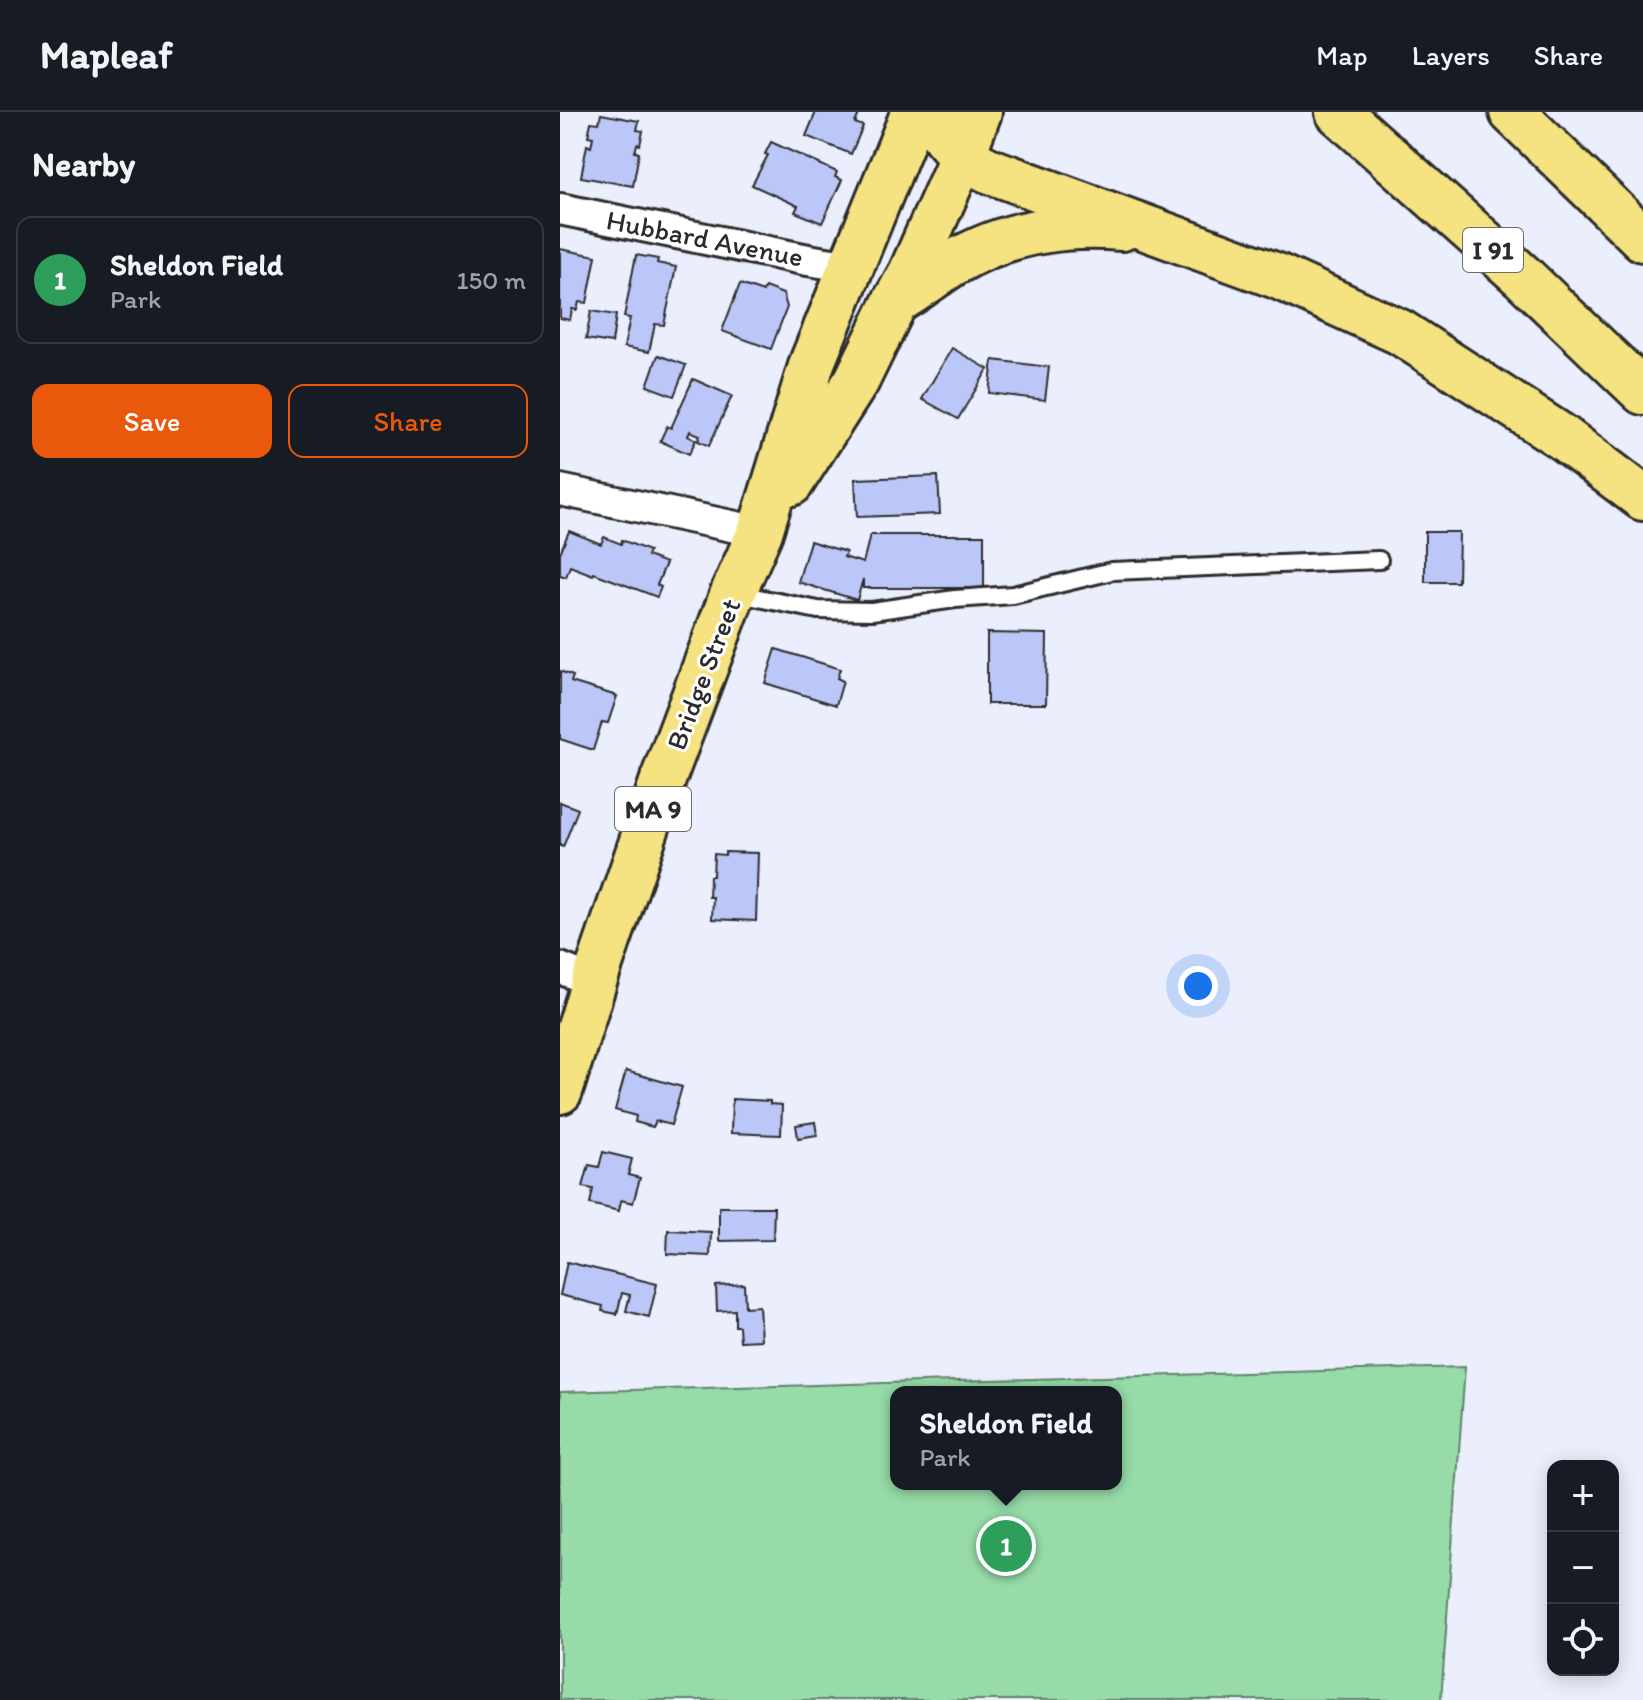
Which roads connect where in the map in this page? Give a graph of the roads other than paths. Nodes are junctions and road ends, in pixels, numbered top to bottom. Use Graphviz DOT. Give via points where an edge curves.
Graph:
graph roads {
  1 [pos="914,112"];
  2 [pos="938,112"];
  3 [pos="979,112"];
  4 [pos="1338,112"];
  5 [pos="1512,112"];
  6 [pos="962,157"];
  7 [pos="560,209"];
  8 [pos="1157,230"];
  9 [pos="1643,239"];
  10 [pos="851,267"];
  11 [pos="895,302"];
  12 [pos="1643,392"];
  13 [pos="560,490"];
  14 [pos="1643,498"];
  15 [pos="760,532"];
  16 [pos="1379,560"];
  17 [pos="733,593"];
  18 [pos="577,975"];
  19 [pos="560,1091"];
  1 -- 10 [label="highway, Bridge Street / MA 9"];
  2 -- 6 [label="highway" via="944,136"];
  3 -- 6 [label="highway, Bridge Street / MA 9"];
  4 -- 12 [label="highway, I 91"];
  5 -- 9 [label="highway"];
  6 -- 8 [label="highway"];
  6 -- 11 [label="highway, Bridge Street / MA 9"];
  7 -- 10 [label="street, Hubbard Avenue"];
  8 -- 11 [label="highway" via="1103,226 1017,236 952,264"];
  8 -- 14 [label="highway" via="1277,276 1400,332 1562,437"];
  10 -- 15 [label="highway, Bridge Street / MA 9" via="812,363"];
  11 -- 15 [label="highway, Bridge Street / MA 9" via="857,380"];
  13 -- 15 [label="street"];
  15 -- 17 [label="highway, Bridge Street / MA 9"];
  16 -- 17 [label="lane" via="1112,571 1013,595 872,611 818,610"];
  17 -- 18 [label="highway, Bridge Street / MA 9" via="665,774"];
  18 -- 19 [label="highway, Bridge Street / MA 9"];
}
